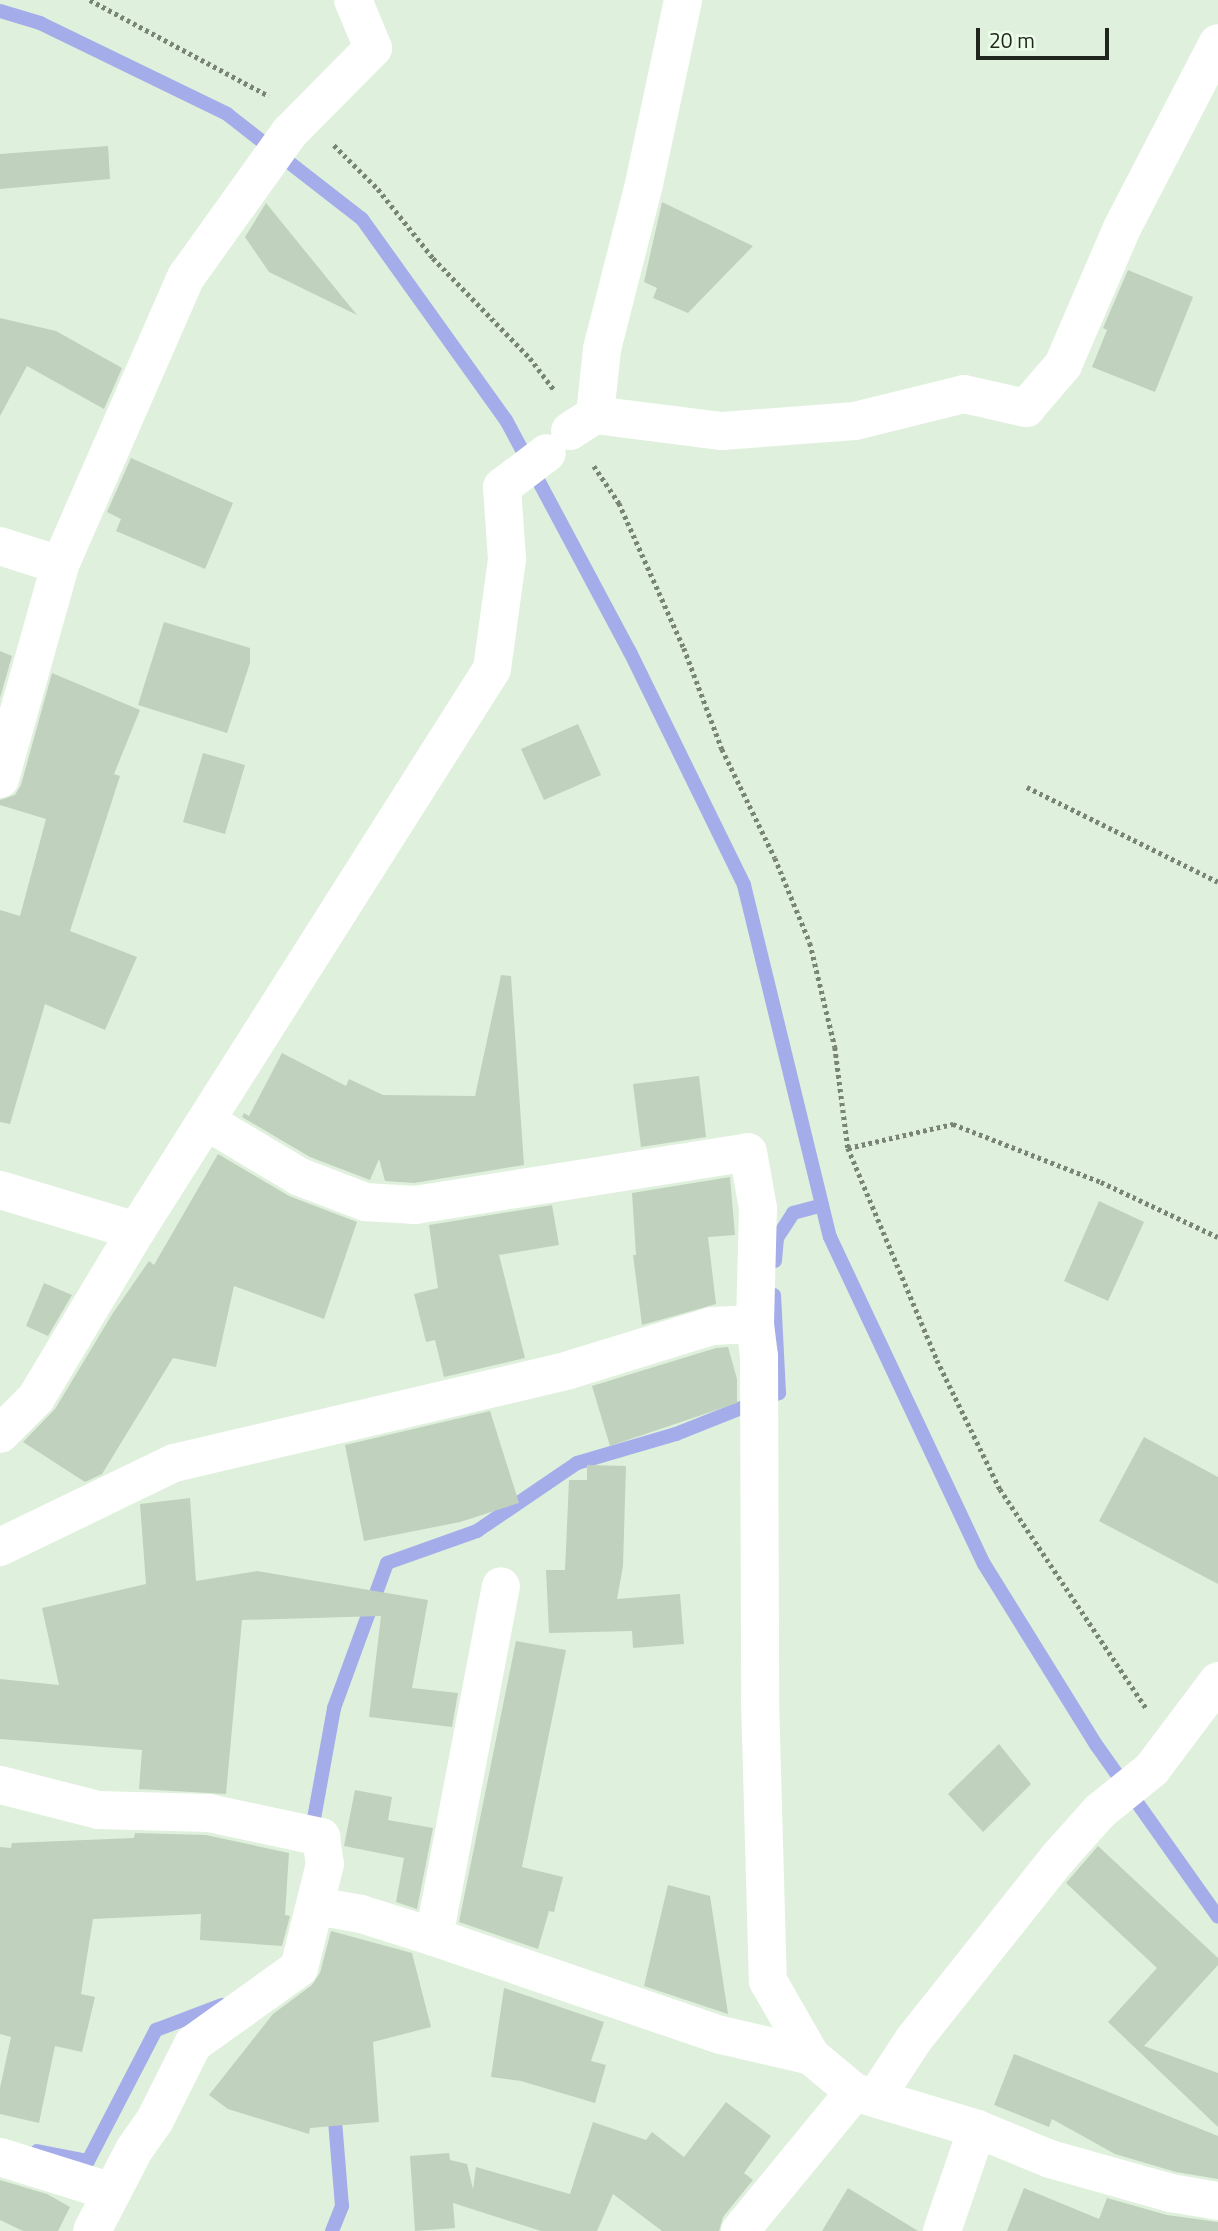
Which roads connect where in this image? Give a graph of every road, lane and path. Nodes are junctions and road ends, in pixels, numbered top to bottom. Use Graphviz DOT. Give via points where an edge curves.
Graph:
graph roads {
  1 [pos="90,0"];
  2 [pos="353,0"];
  3 [pos="683,0"];
  4 [pos="1218,43"];
  5 [pos="285,117"];
  6 [pos="331,142"];
  7 [pos="571,433"];
  8 [pos="0,546"];
  9 [pos="60,565"];
  10 [pos="0,779"];
  11 [pos="1027,787"];
  12 [pos="1218,882"];
  13 [pos="206,1121"];
  14 [pos="848,1148"];
  15 [pos="0,1190"];
  16 [pos="136,1231"];
  17 [pos="1218,1237"];
  18 [pos="755,1324"];
  19 [pos="0,1434"];
  20 [pos="0,1547"];
  21 [pos="501,1586"];
  22 [pos="1218,1681"];
  23 [pos="1159,1759"];
  24 [pos="0,1785"];
  25 [pos="316,1906"];
  26 [pos="434,1937"];
  27 [pos="811,2056"];
  28 [pos="865,2095"];
  29 [pos="977,2129"];
  30 [pos="0,2157"];
  31 [pos="112,2192"];
  32 [pos="1218,2201"];
  33 [pos="92,2231"];
  34 [pos="740,2231"];
  35 [pos="942,2231"];
  1 -- 5 [label="path"];
  2 -- 5 [label="street" via="373,48"];
  3 -- 7 [label="street" via="644,184 602,349"];
  4 -- 7 [label="street" via="1122,228 1063,365 1026,408 964,394 855,421 722,431"];
  5 -- 9 [label="street" via="241,197 186,277"];
  6 -- 7 [label="path" via="378,189 433,258 530,358 556,393"];
  7 -- 13 [label="street" via="502,487 508,559 492,669"];
  7 -- 14 [label="path" via="619,503 810,943 835,1047"];
  8 -- 9 [label="street"];
  9 -- 10 [label="street"];
  11 -- 12 [label="path"];
  13 -- 16 [label="street"];
  13 -- 18 [label="street" via="300,1177 365,1202 415,1205 748,1152 758,1208"];
  14 -- 17 [label="path" via="953,1124 1101,1182"];
  14 -- 23 [label="path" via="937,1360 1000,1489 1147,1710"];
  15 -- 16 [label="street"];
  16 -- 19 [label="street" via="36,1398"];
  18 -- 20 [label="street" via="712,1326 569,1370 174,1463"];
  18 -- 27 [label="street" via="768,1981"];
  21 -- 26 [label="street"];
  22 -- 23 [label="street"];
  23 -- 28 [label="street" via="1100,1811 1058,1858"];
  24 -- 25 [label="street" via="98,1810 209,1813 321,1837 325,1864"];
  25 -- 26 [label="street" via="361,1914"];
  25 -- 31 [label="street" via="299,1968 192,2044 155,2120"];
  26 -- 27 [label="street" via="721,2035"];
  27 -- 28 [label="street"];
  28 -- 29 [label="street"];
  28 -- 34 [label="street"];
  29 -- 32 [label="street" via="1051,2159 1171,2193"];
  29 -- 35 [label="street"];
  30 -- 31 [label="street"];
  31 -- 33 [label="street"];
}
